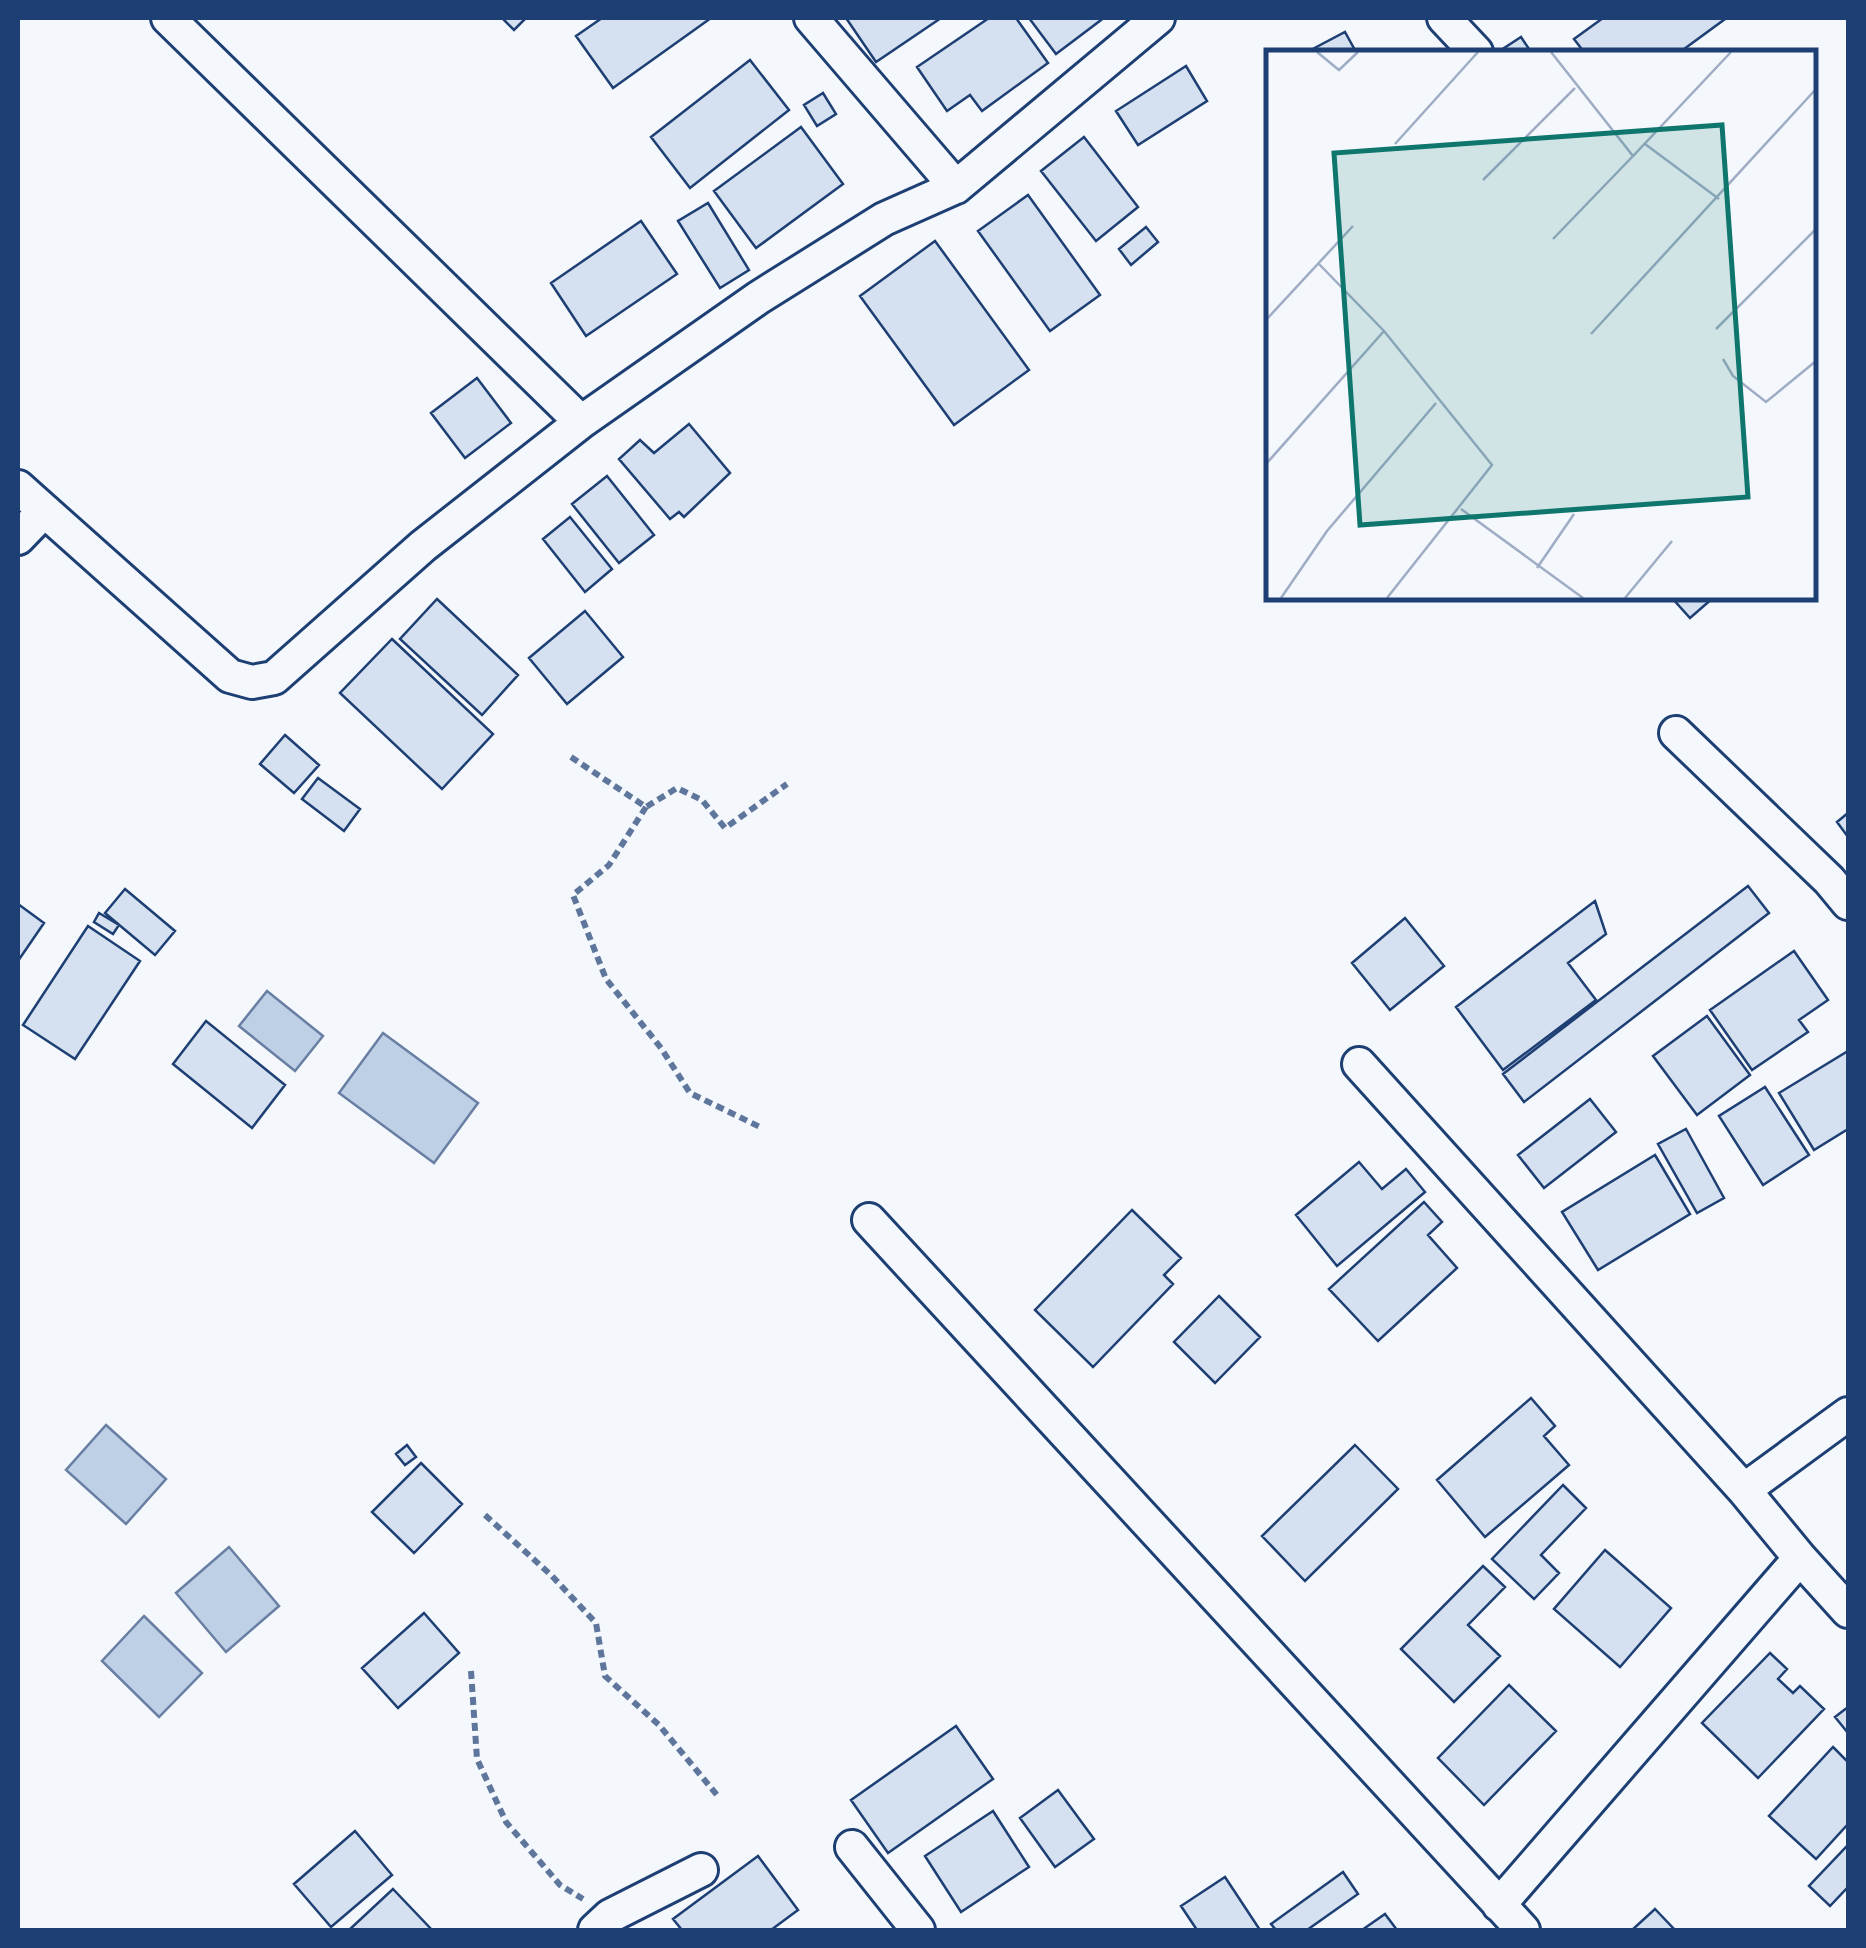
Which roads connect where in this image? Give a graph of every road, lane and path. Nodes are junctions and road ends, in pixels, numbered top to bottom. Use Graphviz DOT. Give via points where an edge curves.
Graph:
graph roads {
  1 [pos="168,18"];
  2 [pos="811,18"];
  3 [pos="1158,18"];
  4 [pos="1444,18"];
  5 [pos="1474,50"];
  6 [pos="956,187"];
  7 [pos="581,422"];
  8 [pos="18,487"];
  9 [pos="44,512"];
  10 [pos="18,538"];
  11 [pos="1676,733"];
  12 [pos="571,757"];
  13 [pos="787,784"];
  14 [pos="646,808"];
  15 [pos="1848,902"];
  16 [pos="1359,1064"];
  17 [pos="760,1127"];
  18 [pos="869,1220"];
  19 [pos="1848,1414"];
  20 [pos="1744,1490"];
  21 [pos="485,1514"];
  22 [pos="1800,1558"];
  23 [pos="1848,1611"];
  24 [pos="471,1671"];
  25 [pos="717,1794"];
  26 [pos="852,1847"];
  27 [pos="701,1870"];
  28 [pos="1499,1905"];
  29 [pos="602,1923"];
  30 [pos="918,1930"];
  31 [pos="1524,1930"];
  1 -- 7 [label="street"];
  2 -- 6 [label="street"];
  3 -- 6 [label="street"];
  4 -- 5 [label="street"];
  6 -- 7 [label="street" via="884,219"];
  7 -- 9 [label="street" via="423,546 274,678 252,682 230,676"];
  8 -- 9 [label="street"];
  9 -- 10 [label="street"];
  11 -- 15 [label="street"];
  12 -- 14 [label="path"];
  13 -- 14 [label="path" via="725,828 702,800 676,788"];
  14 -- 17 [label="path" via="609,865 573,896 606,979 690,1093"];
  16 -- 20 [label="street"];
  18 -- 28 [label="street"];
  19 -- 20 [label="street"];
  20 -- 22 [label="street"];
  21 -- 25 [label="path" via="596,1623 605,1676 659,1725"];
  22 -- 23 [label="street"];
  22 -- 28 [label="street"];
  24 -- 29 [label="path" via="478,1759 506,1822"];
  26 -- 30 [label="street"];
  27 -- 29 [label="street"];
  28 -- 31 [label="street"];
}
